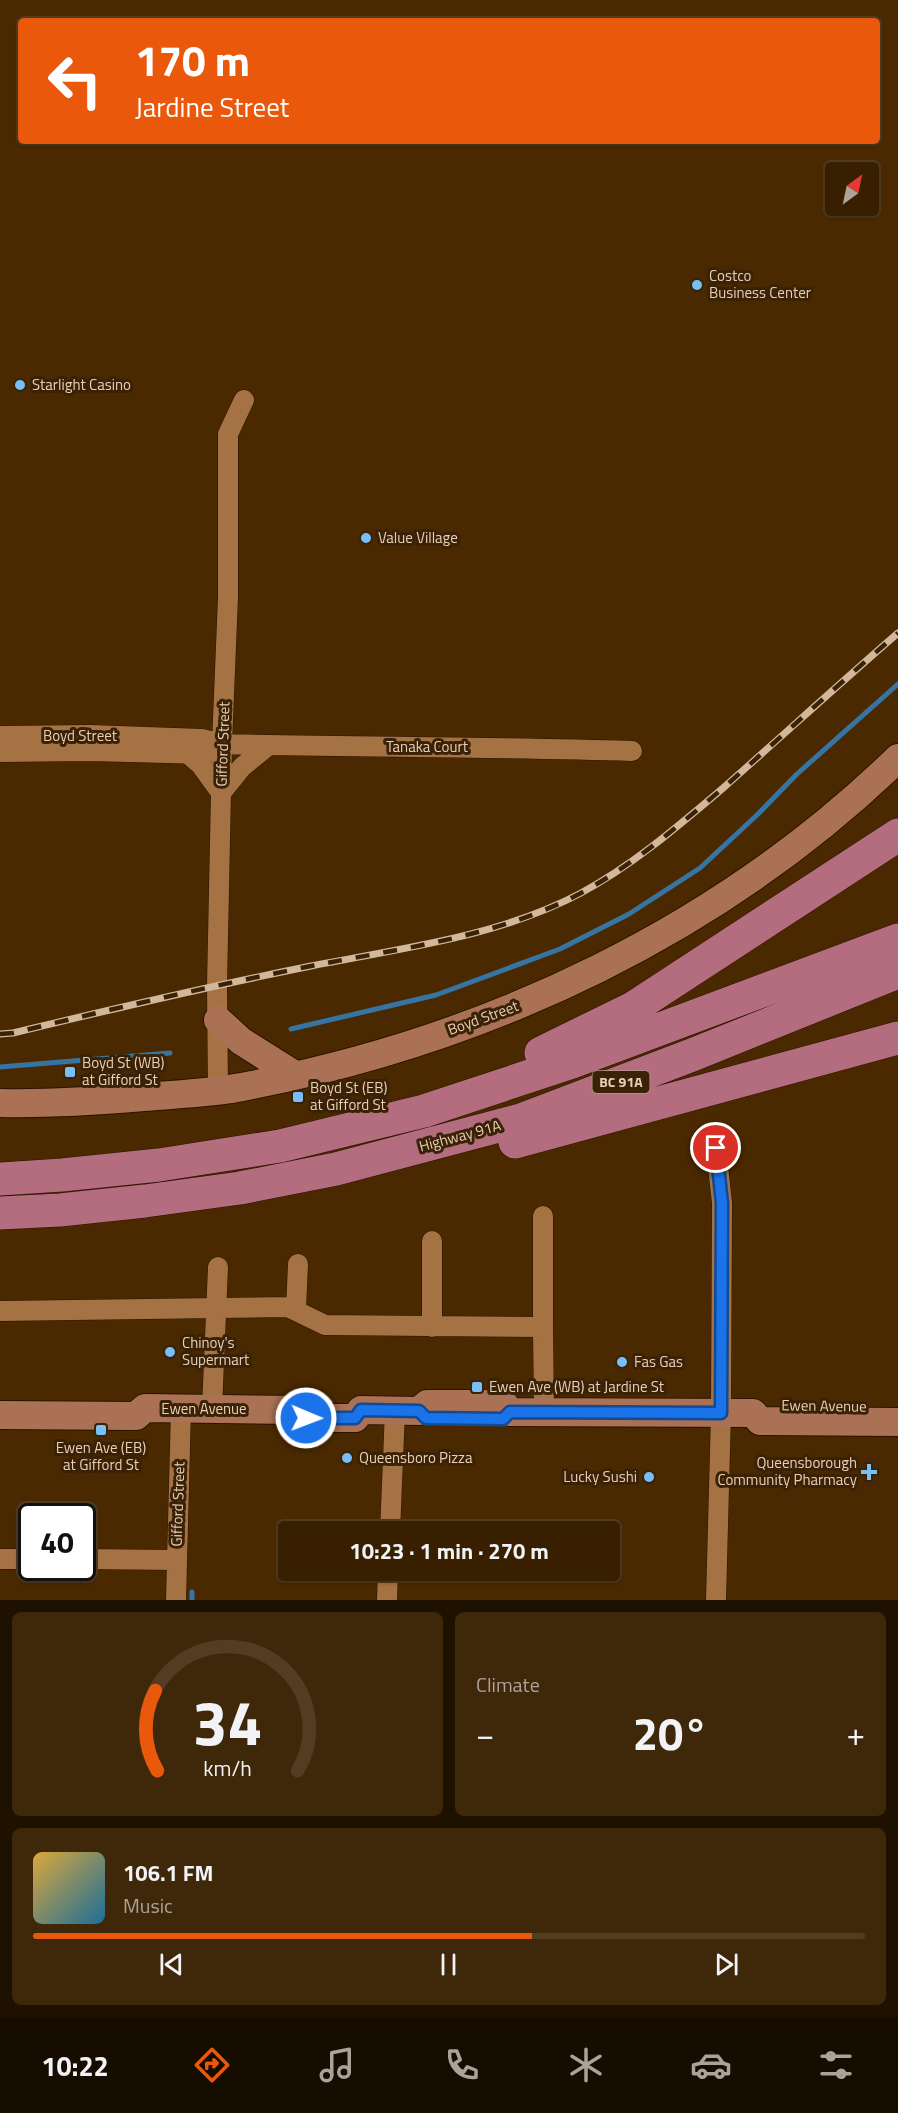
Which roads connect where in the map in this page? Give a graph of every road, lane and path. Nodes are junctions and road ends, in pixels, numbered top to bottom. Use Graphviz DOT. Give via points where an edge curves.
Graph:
graph roads {
  1 [pos="244,400"];
  2 [pos="0,736"];
  3 [pos="222,744"];
  4 [pos="268,745"];
  5 [pos="632,751"];
  6 [pos="0,752"];
  7 [pos="187,753"];
  8 [pos="898,759"];
  9 [pos="221,793"];
  10 [pos="898,836"];
  11 [pos="898,940"];
  12 [pos="898,972"];
  13 [pos="218,1020"];
  14 [pos="898,1038"];
  15 [pos="295,1076"];
  16 [pos="218,1091"];
  17 [pos="0,1103"];
  18 [pos="424,1111"];
  19 [pos="716,1148"];
  20 [pos="336,1169"];
  21 [pos="0,1179"];
  22 [pos="0,1213"];
  23 [pos="543,1216"];
  24 [pos="432,1241"];
  25 [pos="298,1264"];
  26 [pos="218,1267"];
  27 [pos="216,1309"];
  28 [pos="296,1310"];
  29 [pos="0,1311"];
  30 [pos="432,1327"];
  31 [pos="543,1327"];
  32 [pos="0,1397"];
  33 [pos="898,1407"];
  34 [pos="145,1408"];
  35 [pos="181,1409"];
  36 [pos="213,1409"];
  37 [pos="407,1411"];
  38 [pos="544,1412"];
  39 [pos="721,1413"];
  40 [pos="753,1413"];
  41 [pos="0,1415"];
  42 [pos="898,1422"];
  43 [pos="392,1521"];
  44 [pos="0,1559"];
  45 [pos="18,1559"];
  46 [pos="96,1559"];
  47 [pos="176,1560"];
  48 [pos="388,1581"];
  49 [pos="176,1600"];
  50 [pos="387,1600"];
  51 [pos="716,1600"];
  1 -- 3 [label="street, Gifford Street" via="228,434 228,597"];
  2 -- 3 [label="street, Boyd Street" via="92,735 202,739"];
  3 -- 4 [label="street, Tanaka Court"];
  3 -- 7 [label="street, Boyd Street" via="205,754"];
  3 -- 9 [label="street, Gifford Street"];
  4 -- 5 [label="street, Tanaka Court"];
  4 -- 9 [label="street"];
  6 -- 7 [label="street, Boyd Street"];
  7 -- 9 [label="street"];
  8 -- 15 [label="street, Boyd Street" via="755,875 640,948 500,1013 384,1053"];
  9 -- 13 [label="street, Gifford Street"];
  10 -- 18 [label="highway" via="633,1008 481,1079"];
  11 -- 18 [label="highway, BC 91A" via="572,1062"];
  12 -- 20 [label="highway, Highway 91A / BC 91A" via="521,1120"];
  13 -- 15 [label="street" via="241,1041"];
  13 -- 16 [label="street, Gifford Street"];
  14 -- 20 [label="highway" via="444,1160"];
  15 -- 16 [label="street, Boyd Street"];
  16 -- 17 [label="street, Boyd Street" via="49,1104"];
  18 -- 21 [label="highway, BC 91A" via="269,1148 159,1165"];
  19 -- 39 [label="street" via="722,1203"];
  20 -- 22 [label="highway, Highway 91A / BC 91A" via="155,1200"];
  23 -- 31 [label="street"];
  24 -- 30 [label="street"];
  25 -- 28 [label="street"];
  26 -- 27 [label="street"];
  27 -- 28 [label="street"];
  27 -- 29 [label="street"];
  27 -- 36 [label="street"];
  28 -- 30 [label="street" via="325,1325"];
  30 -- 31 [label="street"];
  31 -- 38 [label="street"];
  32 -- 34 [label="street, Ewen Avenue" via="137,1400"];
  33 -- 40 [label="street, Ewen Avenue" via="761,1406"];
  34 -- 35 [label="street, Ewen Avenue"];
  34 -- 41 [label="street, Ewen Avenue" via="136,1416"];
  35 -- 36 [label="street, Ewen Avenue"];
  35 -- 47 [label="street, Gifford Street"];
  36 -- 37 [label="street, Ewen Avenue" via="298,1410 306,1418 355,1418 361,1410"];
  37 -- 38 [label="street, Ewen Avenue" via="426,1418 503,1419 510,1412"];
  37 -- 43 [label="street"];
  38 -- 39 [label="street, Ewen Avenue"];
  39 -- 40 [label="street, Ewen Avenue"];
  39 -- 51 [label="street"];
  40 -- 42 [label="street, Ewen Avenue" via="760,1421"];
  44 -- 45 [label="street"];
  46 -- 47 [label="street"];
  47 -- 49 [label="street, Gifford Street"];
  48 -- 50 [label="street"];
}
